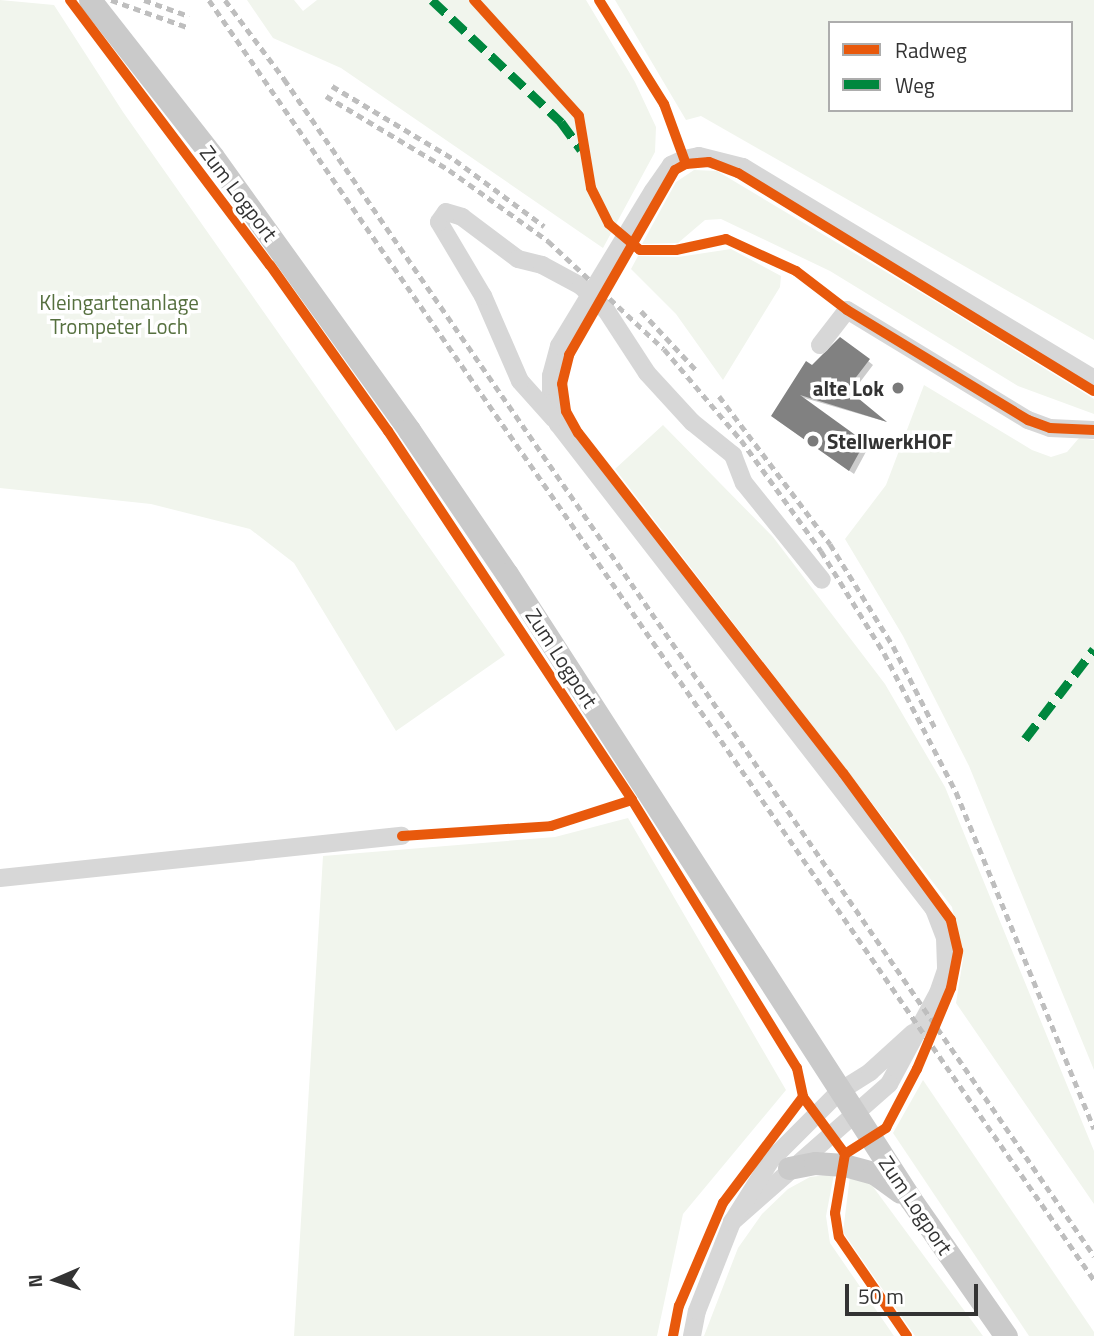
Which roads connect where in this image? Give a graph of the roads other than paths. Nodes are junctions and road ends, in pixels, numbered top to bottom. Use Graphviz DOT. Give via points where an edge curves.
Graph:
graph roads {
  1 [pos="90,0"];
  2 [pos="820,345"];
  3 [pos="1094,379"];
  4 [pos="558,424"];
  5 [pos="1094,430"];
  6 [pos="822,580"];
  7 [pos="402,836"];
  8 [pos="0,878"];
  9 [pos="915,1031"];
  10 [pos="840,1091"];
  11 [pos="855,1115"];
  12 [pos="789,1168"];
  13 [pos="911,1200"];
  14 [pos="732,1222"];
  15 [pos="692,1336"];
  16 [pos="1006,1336"];
  1 -- 10 [label="main road, Zum Logport" via="308,286 507,574"];
  2 -- 5 [label="street" via="847,310 1028,420 1049,428"];
  3 -- 4 [label="street, bridge" via="743,167 699,156 671,165 559,346 551,376 551,403"];
  4 -- 6 [label="street" via="520,381 483,296 439,222 446,212 462,217 518,259 542,265 581,285 606,310 647,373 692,422 733,455 744,483"];
  4 -- 9 [label="street" via="934,909 945,938 946,970"];
  7 -- 8 [label="street"];
  9 -- 10 [label="street" via="870,1072"];
  9 -- 11 [label="street" via="889,1084"];
  10 -- 11 [label="main road, Zum Logport"];
  10 -- 14 [label="street" via="771,1160"];
  11 -- 12 [label="street"];
  11 -- 13 [label="main road, Zum Logport"];
  12 -- 13 [label="main road" via="830,1163 874,1173"];
  12 -- 14 [label="street"];
  13 -- 16 [label="main road, Zum Logport"];
  14 -- 15 [label="street" via="697,1311"];
}
